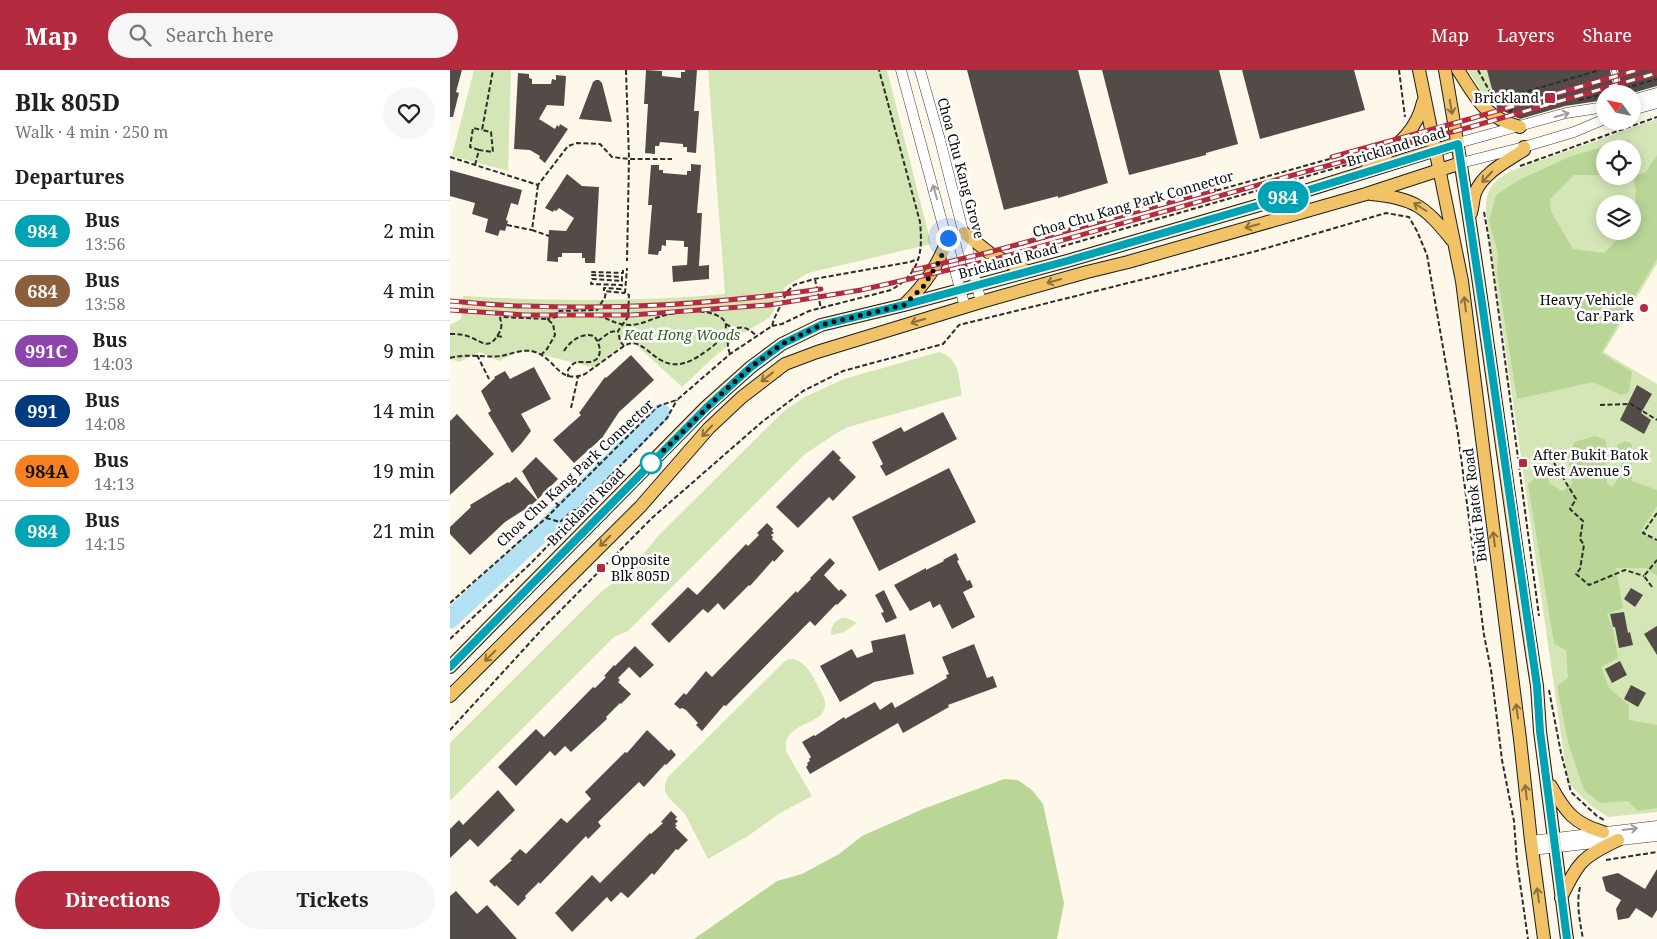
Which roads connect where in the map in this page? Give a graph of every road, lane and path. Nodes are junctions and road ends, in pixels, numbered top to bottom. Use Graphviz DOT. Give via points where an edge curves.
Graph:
graph roads {
  1 [pos="493,70"];
  2 [pos="626,70"];
  3 [pos="878,70"];
  4 [pos="901,70"];
  5 [pos="920,70"];
  6 [pos="1399,70"];
  7 [pos="1419,70"];
  8 [pos="1445,70"];
  9 [pos="1458,70"];
  10 [pos="1478,70"];
  11 [pos="1600,70"];
  12 [pos="1614,70"];
  13 [pos="1657,79"];
  14 [pos="1617,85"];
  15 [pos="1639,85"];
  16 [pos="1657,92"];
  17 [pos="1424,96"];
  18 [pos="1596,97"];
  19 [pos="1641,97"];
  20 [pos="1573,102"];
  21 [pos="1657,103"];
  22 [pos="1641,107"];
  23 [pos="1596,108"];
  24 [pos="1657,117"];
  25 [pos="1596,123"];
  26 [pos="1406,124"];
  27 [pos="1520,127"];
  28 [pos="482,130"];
  29 [pos="1458,144"];
  30 [pos="1378,146"];
  31 [pos="1524,147"];
  32 [pos="479,150"];
  33 [pos="1435,151"];
  34 [pos="955,156"];
  35 [pos="450,157"];
  36 [pos="629,159"];
  37 [pos="672,159"];
  38 [pos="1461,163"];
  39 [pos="1350,164"];
  40 [pos="475,165"];
  41 [pos="1513,169"];
  42 [pos="1439,171"];
  43 [pos="1361,173"];
  44 [pos="538,185"];
  45 [pos="1366,194"];
  46 [pos="1484,205"];
  47 [pos="507,225"];
  48 [pos="1469,225"];
  49 [pos="532,230"];
  50 [pos="979,230"];
  51 [pos="964,233"];
  52 [pos="549,236"];
  53 [pos="948,238"];
  54 [pos="1453,242"];
  55 [pos="1006,250"];
  56 [pos="1022,258"];
  57 [pos="918,259"];
  58 [pos="627,261"];
  59 [pos="626,268"];
  60 [pos="623,270"];
  61 [pos="1027,271"];
  62 [pos="814,279"];
  63 [pos="975,284"];
  64 [pos="960,289"];
  65 [pos="606,292"];
  66 [pos="625,293"];
  67 [pos="981,302"];
  68 [pos="904,305"];
  69 [pos="965,307"];
  70 [pos="821,308"];
  71 [pos="556,316"];
  72 [pos="547,319"];
  73 [pos="726,324"];
  74 [pos="622,325"];
  75 [pos="772,326"];
  76 [pos="734,329"];
  77 [pos="618,331"];
  78 [pos="450,334"];
  79 [pos="497,336"];
  80 [pos="503,337"];
  81 [pos="757,337"];
  82 [pos="720,339"];
  83 [pos="598,341"];
  84 [pos="727,341"];
  85 [pos="624,346"];
  86 [pos="564,351"];
  87 [pos="730,354"];
  88 [pos="477,355"];
  89 [pos="541,355"];
  90 [pos="450,358"];
  91 [pos="568,376"];
  92 [pos="578,377"];
  93 [pos="489,379"];
  94 [pos="677,400"];
  95 [pos="1600,405"];
  96 [pos="571,408"];
  97 [pos="1657,420"];
  98 [pos="587,451"];
  99 [pos="1554,462"];
  100 [pos="600,465"];
  101 [pos="545,492"];
  102 [pos="559,506"];
  103 [pos="577,510"];
  104 [pos="1657,513"];
  105 [pos="546,518"];
  106 [pos="1657,540"];
  107 [pos="1657,560"];
  108 [pos="1519,565"];
  109 [pos="1644,576"];
  110 [pos="1500,587"];
  111 [pos="1652,587"];
  112 [pos="450,603"];
  113 [pos="1525,610"];
  114 [pos="1539,619"];
  115 [pos="450,639"];
  116 [pos="450,667"];
  117 [pos="1513,684"];
  118 [pos="1549,687"];
  119 [pos="450,696"];
  120 [pos="450,730"];
  121 [pos="1547,780"];
  122 [pos="1657,826"];
  123 [pos="1606,827"];
  124 [pos="1657,836"];
  125 [pos="1618,840"];
  126 [pos="1555,843"];
  127 [pos="1531,845"];
  128 [pos="1657,852"];
  129 [pos="1602,861"];
  130 [pos="1581,882"];
  131 [pos="1561,898"];
  132 [pos="1528,939"];
  133 [pos="1544,939"];
  134 [pos="1567,939"];
  135 [pos="1583,939"];
  1 -- 28 [label="path"];
  2 -- 36 [label="path"];
  3 -- 57 [label="path" via="920,222 922,243"];
  53 -- 4 [label="street, one-way"];
  5 -- 51 [label="street, Choa Chu Kang Grove"];
  6 -- 26 [label="path"];
  7 -- 17 [label="main road, Bukit Batok Road"];
  8 -- 29 [label="main road, one-way"];
  9 -- 27 [label="main road" via="1481,106 1506,123"];
  10 -- 11 [label="path" via="1490,92 1511,111 1518,94"];
  12 -- 14 [label="lane"];
  13 -- 15 [label="path"];
  16 -- 19 [label="street"];
  17 -- 33 [label="main road, Bukit Batok Road"];
  17 -- 43 [label="main road" via="1420,116 1412,130"];
  18 -- 20 [label="path"];
  21 -- 22 [label="street"];
  27 -- 23 [label="street, one-way" via="1566,113"];
  24 -- 41 [label="path"];
  25 -- 31 [label="street"];
  27 -- 29 [label="street"];
  28 -- 32 [label="path" via="473,128 470,146"];
  28 -- 32 [label="path" via="491,132 493,152"];
  29 -- 33 [label="main road, Brickland Road"];
  29 -- 38 [label="main road"];
  30 -- 55 [label="path, Choa Chu Kang Park Connector"];
  31 -- 38 [label="street"];
  31 -- 48 [label="main road, one-way" via="1483,181 1475,193"];
  32 -- 40 [label="path"];
  33 -- 42 [label="main road, Bukit Batok Road"];
  33 -- 43 [label="main road, Brickland Road"];
  34 -- 50 [label="path"];
  35 -- 40 [label="path"];
  36 -- 37 [label="path"];
  36 -- 44 [label="path" via="612,157 600,144 577,143 568,146"];
  36 -- 58 [label="path"];
  38 -- 42 [label="main road"];
  38 -- 48 [label="main road"];
  39 -- 56 [label="path"];
  40 -- 44 [label="path"];
  42 -- 45 [label="main road"];
  42 -- 54 [label="main road, Bukit Batok Road"];
  43 -- 61 [label="main road, Brickland Road"];
  44 -- 49 [label="path"];
  54 -- 45 [label="main road, one-way" via="1416,203 1386,195"];
  45 -- 67 [label="main road, one-way"];
  46 -- 114 [label="path"];
  47 -- 49 [label="path"];
  48 -- 108 [label="main road"];
  49 -- 52 [label="path"];
  51 -- 61 [label="main road" via="991,254"];
  51 -- 63 [label="street, Choa Chu Kang Grove"];
  53 -- 64 [label="street"];
  53 -- 68 [label="main road" via="940,260 923,287"];
  110 -- 54 [label="main road, Bukit Batok Road, one-way" via="1462,281"];
  57 -- 62 [label="path"];
  57 -- 70 [label="path" via="912,273 891,290"];
  59 -- 66 [label="path"];
  60 -- 65 [label="path" via="623,273 592,272 592,275 622,277 622,281 592,279 591,284 622,285 622,289 604,288"];
  61 -- 63 [label="main road, Brickland Road"];
  62 -- 70 [label="path"];
  62 -- 75 [label="path" via="787,292"];
  63 -- 64 [label="main road, Brickland Road"];
  63 -- 67 [label="street, Choa Chu Kang Grove"];
  64 -- 68 [label="main road, Brickland Road"];
  64 -- 69 [label="street"];
  65 -- 66 [label="path"];
  65 -- 71 [label="path" via="597,310 556,311"];
  66 -- 74 [label="path" via="629,295 628,317"];
  67 -- 69 [label="main road"];
  68 -- 116 [label="main road, Brickland Road" via="821,325 782,344 751,367 692,421"];
  69 -- 119 [label="main road, one-way" via="785,364 709,428 640,507"];
  70 -- 75 [label="path"];
  71 -- 72 [label="path"];
  71 -- 74 [label="path" via="596,316"];
  72 -- 79 [label="path" via="502,317"];
  72 -- 89 [label="path" via="553,324 555,335"];
  73 -- 74 [label="path" via="711,313 692,311"];
  73 -- 76 [label="path"];
  73 -- 82 [label="path"];
  74 -- 77 [label="path"];
  75 -- 81 [label="path, Choa Chu Kang Park Connector"];
  76 -- 81 [label="path" via="744,327"];
  76 -- 84 [label="path"];
  77 -- 83 [label="path" via="610,332"];
  77 -- 85 [label="path"];
  78 -- 79 [label="path" via="486,344"];
  79 -- 80 [label="path"];
  81 -- 87 [label="path, Choa Chu Kang Park Connector"];
  82 -- 84 [label="path"];
  82 -- 85 [label="path" via="697,357 677,364 660,361 639,344"];
  83 -- 86 [label="path" via="594,336 585,335 571,342"];
  83 -- 91 [label="path" via="600,350 594,360 578,361 568,370"];
  84 -- 87 [label="path"];
  85 -- 92 [label="path"];
  87 -- 94 [label="path, Choa Chu Kang Park Connector"];
  88 -- 89 [label="path" via="531,351"];
  88 -- 90 [label="path"];
  88 -- 93 [label="path"];
  89 -- 91 [label="path"];
  91 -- 92 [label="path"];
  92 -- 96 [label="path"];
  94 -- 100 [label="path, Choa Chu Kang Park Connector" via="656,408"];
  94 -- 103 [label="path" via="667,418"];
  95 -- 97 [label="path" via="1630,404"];
  98 -- 100 [label="path"];
  99 -- 109 [label="path" via="1576,499 1570,509 1584,521 1580,539 1584,545 1580,570 1576,574 1588,585 1625,570"];
  100 -- 102 [label="path, Choa Chu Kang Park Connector"];
  101 -- 102 [label="path"];
  102 -- 105 [label="path, Choa Chu Kang Park Connector"];
  103 -- 105 [label="path" via="560,522"];
  103 -- 115 [label="path" via="564,529 530,564"];
  104 -- 106 [label="path" via="1643,532"];
  105 -- 112 [label="path, Choa Chu Kang Park Connector"];
  107 -- 109 [label="path"];
  108 -- 110 [label="main road" via="1512,583"];
  108 -- 113 [label="main road"];
  109 -- 111 [label="path"];
  110 -- 117 [label="main road, Bukit Batok Road"];
  113 -- 117 [label="main road" via="1516,613 1511,625"];
  113 -- 121 [label="main road"];
  127 -- 117 [label="main road, Bukit Batok Road, one-way"];
  118 -- 123 [label="path" via="1571,792"];
  120 -- 132 [label="path" via="546,625 652,518 763,421 803,391 843,371 944,344 959,325 1253,252 1386,213 1408,217 1427,255 1455,411"];
  121 -- 123 [label="main road" via="1574,819 1586,827"];
  121 -- 126 [label="main road"];
  123 -- 122 [label="street, one-way"];
  123 -- 126 [label="street"];
  124 -- 125 [label="street"];
  125 -- 126 [label="street"];
  125 -- 131 [label="main road" via="1591,853 1578,866"];
  126 -- 127 [label="street"];
  126 -- 131 [label="main road"];
  133 -- 127 [label="main road, Bukit Batok Road, one-way"];
  128 -- 129 [label="path"];
  130 -- 135 [label="path" via="1578,895"];
  131 -- 134 [label="main road"];
}
